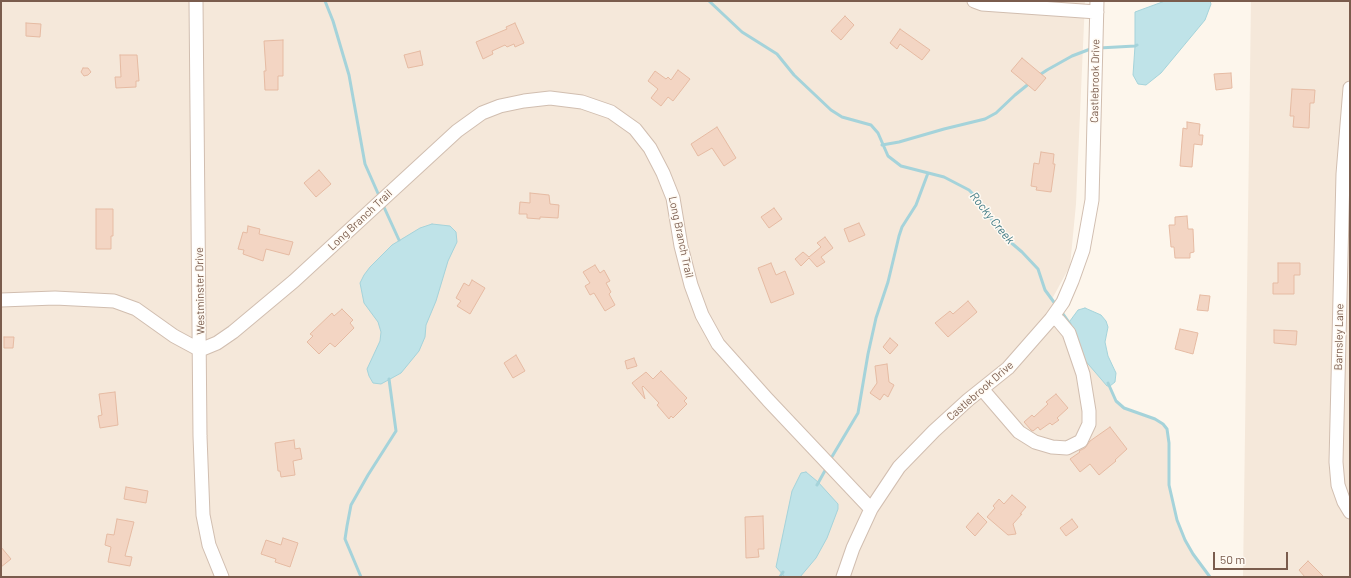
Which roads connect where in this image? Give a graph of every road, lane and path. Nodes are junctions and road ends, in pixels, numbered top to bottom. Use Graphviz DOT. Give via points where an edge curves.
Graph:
graph roads {
  1 [pos="196,1"];
  2 [pos="974,1"];
  3 [pos="1097,6"];
  4 [pos="1350,88"];
  5 [pos="1346,174"];
  6 [pos="1,300"];
  7 [pos="1053,317"];
  8 [pos="200,350"];
  9 [pos="982,389"];
  10 [pos="871,509"];
  11 [pos="1350,512"];
  12 [pos="222,577"];
  13 [pos="843,577"];
  1 -- 8 [label="street, Westminster Drive"];
  2 -- 3 [label="street" via="982,4"];
  3 -- 7 [label="street, Castlebrook Drive" via="1092,200 1083,250 1063,302"];
  4 -- 5 [label="street, Barnsley Lane"];
  5 -- 11 [label="street, Barnsley Lane" via="1336,462 1338,485"];
  6 -- 8 [label="street" via="55,298 114,301 136,309 174,336"];
  7 -- 9 [label="street, Castlebrook Drive" via="1008,368"];
  7 -- 9 [label="street" via="1069,332 1083,374 1089,424 1081,441 1067,448 1035,442 1019,432"];
  8 -- 10 [label="street, Long Branch Trail" via="233,332 294,280 457,131 482,113 500,106 550,98 582,102 611,112 635,129 650,148 673,198 691,285 702,315 718,344"];
  8 -- 12 [label="street, Westminster Drive" via="203,515 209,545"];
  9 -- 10 [label="street, Castlebrook Drive" via="911,454 899,467"];
  10 -- 13 [label="street, Castlebrook Drive"];
}
